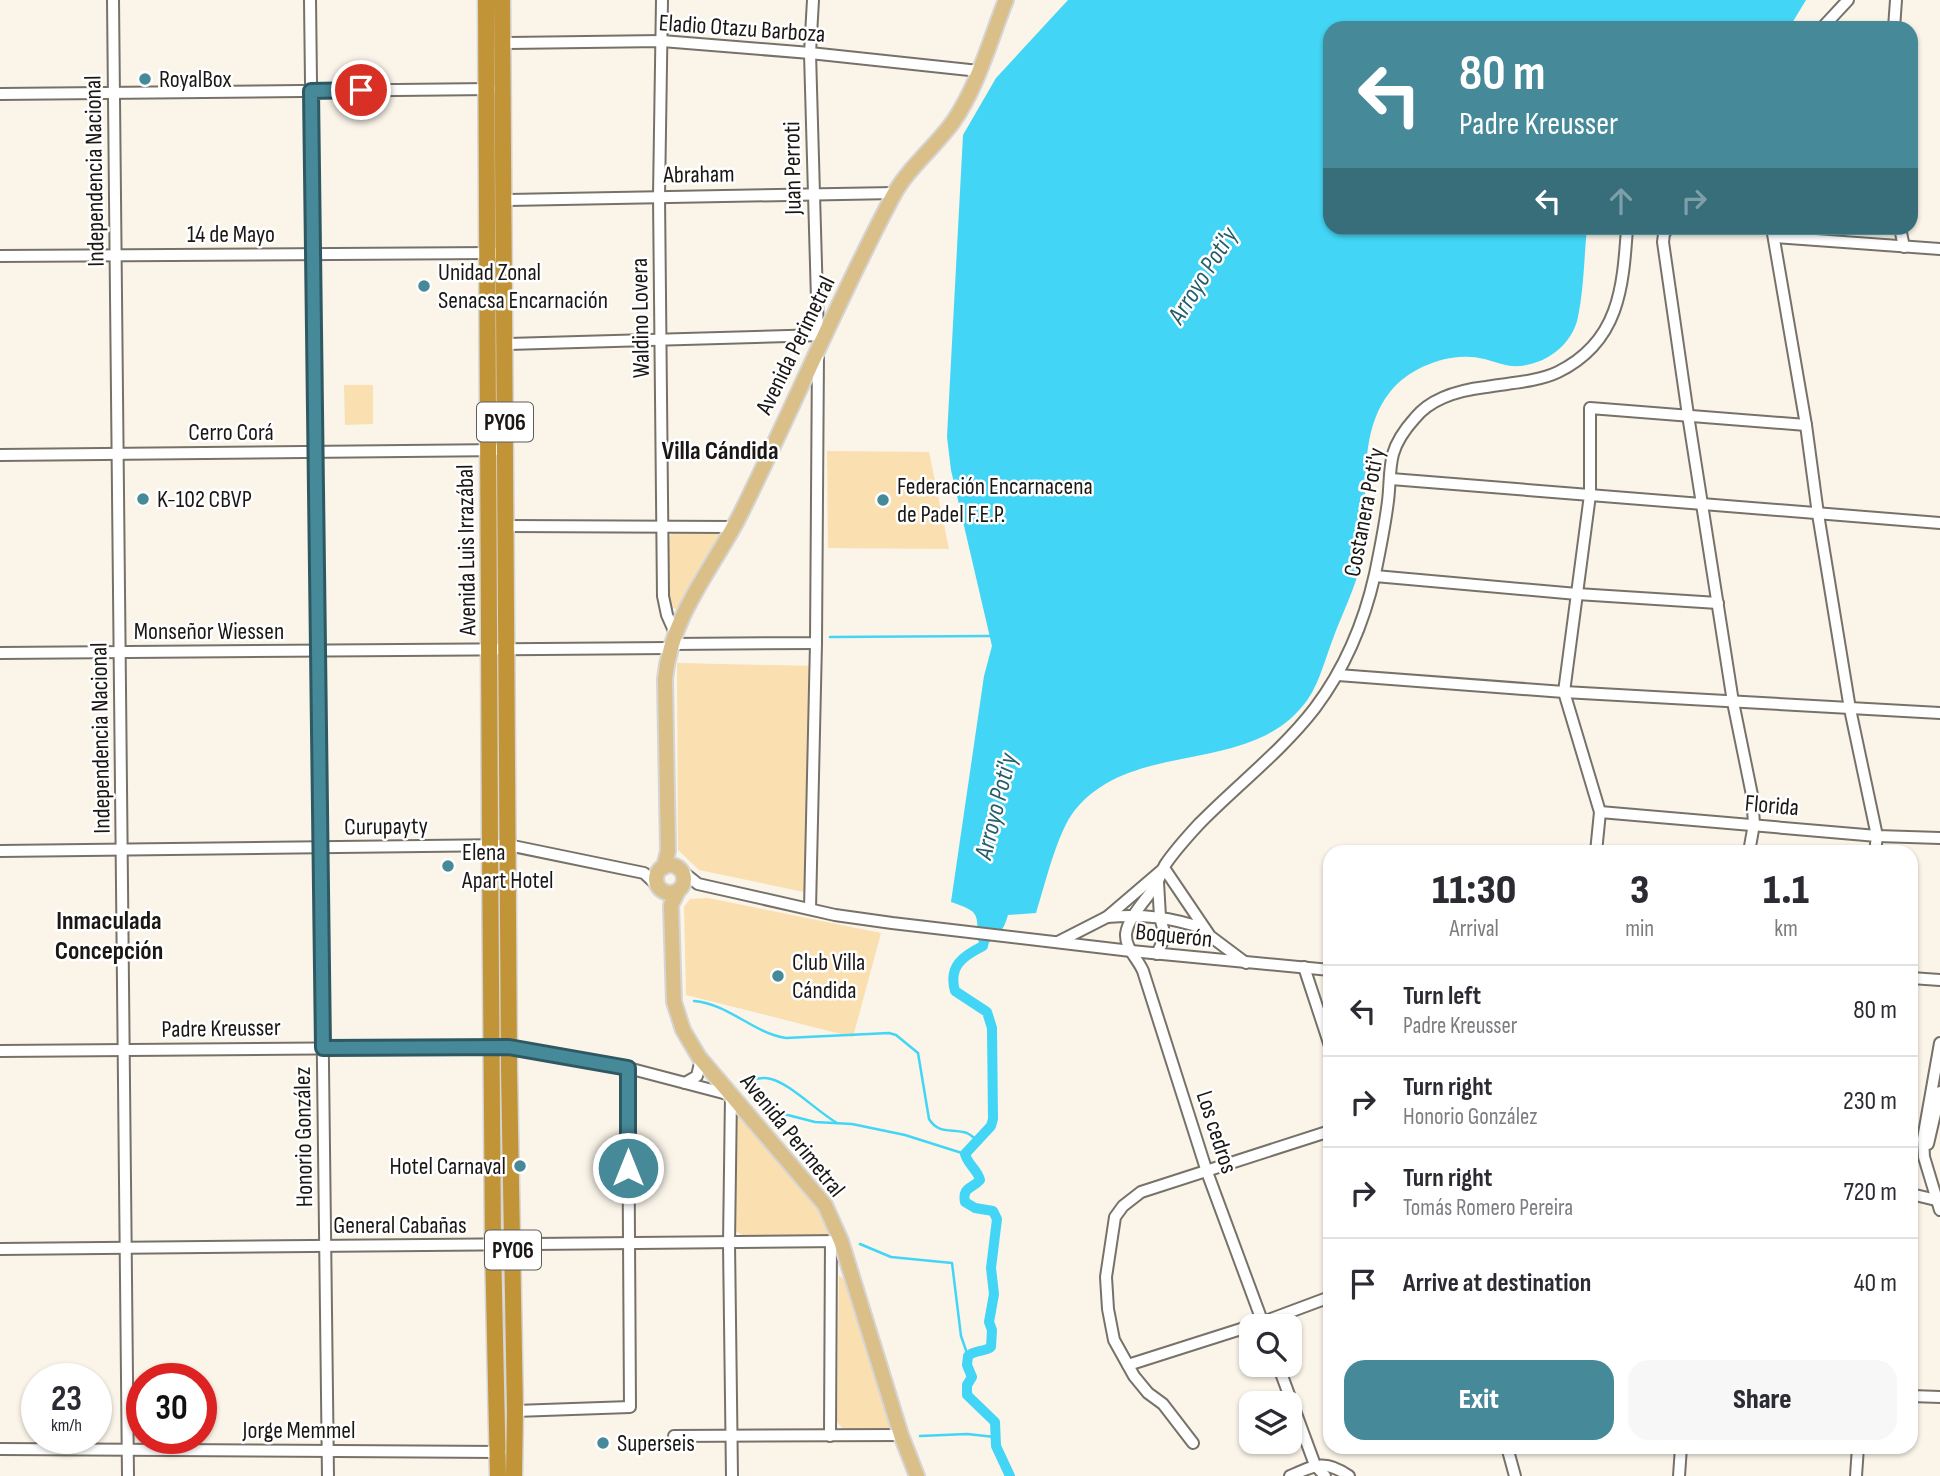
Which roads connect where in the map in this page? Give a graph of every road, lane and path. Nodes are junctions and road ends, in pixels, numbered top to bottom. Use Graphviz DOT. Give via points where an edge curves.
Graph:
graph roads {
  1 [pos="114,0"];
  2 [pos="310,0"];
  3 [pos="486,0"];
  4 [pos="502,0"];
  5 [pos="662,0"];
  6 [pos="813,0"];
  7 [pos="1006,0"];
  8 [pos="1848,0"];
  9 [pos="1896,0"];
  10 [pos="1828,21"];
  11 [pos="1894,21"];
  12 [pos="662,41"];
  13 [pos="502,43"];
  14 [pos="810,53"];
  15 [pos="979,71"];
  16 [pos="494,89"];
  17 [pos="311,91"];
  18 [pos="114,93"];
  19 [pos="0,94"];
  20 [pos="813,193"];
  21 [pos="895,193"];
  22 [pos="659,196"];
  23 [pos="503,200"];
  24 [pos="1626,235"];
  25 [pos="1666,235"];
  26 [pos="1774,235"];
  27 [pos="1799,235"];
  28 [pos="1901,235"];
  29 [pos="1904,247"];
  30 [pos="1940,249"];
  31 [pos="486,253"];
  32 [pos="504,253"];
  33 [pos="313,254"];
  34 [pos="0,256"];
  35 [pos="116,256"];
  36 [pos="661,339"];
  37 [pos="820,339"];
  38 [pos="504,344"];
  39 [pos="1688,415"];
  40 [pos="1806,425"];
  41 [pos="505,450"];
  42 [pos="487,451"];
  43 [pos="316,452"];
  44 [pos="118,454"];
  45 [pos="0,455"];
  46 [pos="1391,479"];
  47 [pos="1590,495"];
  48 [pos="1703,505"];
  49 [pos="1818,514"];
  50 [pos="1940,523"];
  51 [pos="506,526"];
  52 [pos="663,526"];
  53 [pos="733,527"];
  54 [pos="1375,576"];
  55 [pos="1577,594"];
  56 [pos="1718,603"];
  57 [pos="672,642"];
  58 [pos="816,643"];
  59 [pos="498,650"];
  60 [pos="318,651"];
  61 [pos="120,652"];
  62 [pos="0,653"];
  63 [pos="1338,675"];
  64 [pos="1564,692"];
  65 [pos="1733,702"];
  66 [pos="1850,709"];
  67 [pos="1940,713"];
  68 [pos="1600,812"];
  69 [pos="1754,824"];
  70 [pos="1877,836"];
  71 [pos="1940,838"];
  72 [pos="508,845"];
  73 [pos="1598,845"];
  74 [pos="1750,845"];
  75 [pos="1876,845"];
  76 [pos="490,846"];
  77 [pos="320,848"];
  78 [pos="122,850"];
  79 [pos="0,851"];
  80 [pos="671,868"];
  81 [pos="1164,868"];
  82 [pos="644,873"];
  83 [pos="1158,882"];
  84 [pos="698,884"];
  85 [pos="659,888"];
  86 [pos="680,890"];
  87 [pos="671,905"];
  88 [pos="810,909"];
  89 [pos="1135,915"];
  90 [pos="1107,917"];
  91 [pos="1160,917"];
  92 [pos="1205,929"];
  93 [pos="1056,942"];
  94 [pos="1131,951"];
  95 [pos="1157,954"];
  96 [pos="1246,963"];
  97 [pos="1304,967"];
  98 [pos="1323,969"];
  99 [pos="1918,979"];
  100 [pos="1940,981"];
  101 [pos="1323,1025"];
  102 [pos="1940,1043"];
  103 [pos="500,1047"];
  104 [pos="323,1048"];
  105 [pos="124,1050"];
  106 [pos="0,1051"];
  107 [pos="701,1059"];
  108 [pos="628,1068"];
  109 [pos="685,1083"];
  110 [pos="1940,1092"];
  111 [pos="731,1095"];
  112 [pos="1932,1126"];
  113 [pos="1323,1133"];
  114 [pos="1924,1157"];
  115 [pos="1918,1158"];
  116 [pos="1207,1172"];
  117 [pos="1918,1196"];
  118 [pos="1939,1204"];
  119 [pos="836,1241"];
  120 [pos="729,1242"];
  121 [pos="628,1244"];
  122 [pos="513,1245"];
  123 [pos="493,1246"];
  124 [pos="325,1247"];
  125 [pos="126,1248"];
  126 [pos="0,1249"];
  127 [pos="1323,1300"];
  128 [pos="1260,1314"];
  129 [pos="1288,1314"];
  130 [pos="1239,1332"];
  131 [pos="127,1363"];
  132 [pos="1128,1365"];
  133 [pos="1282,1377"];
  134 [pos="1918,1396"];
  135 [pos="1940,1397"];
  136 [pos="515,1411"];
  137 [pos="901,1435"];
  138 [pos="674,1436"];
  139 [pos="732,1436"];
  140 [pos="830,1436"];
  141 [pos="1193,1443"];
  142 [pos="0,1449"];
  143 [pos="126,1451"];
  144 [pos="217,1451"];
  145 [pos="327,1452"];
  146 [pos="506,1452"];
  147 [pos="128,1454"];
  148 [pos="1509,1454"];
  149 [pos="1681,1454"];
  150 [pos="1858,1454"];
  151 [pos="1314,1465"];
  152 [pos="128,1476"];
  153 [pos="328,1476"];
  154 [pos="498,1476"];
  155 [pos="514,1476"];
  156 [pos="732,1476"];
  157 [pos="918,1476"];
  158 [pos="1290,1476"];
  159 [pos="1325,1476"];
  160 [pos="1349,1476"];
  161 [pos="1515,1476"];
  162 [pos="1679,1476"];
  163 [pos="1856,1476"];
  1 -- 18 [label="street, Independencia Nacional"];
  2 -- 17 [label="street, Honorio González"];
  3 -- 16 [label="highway, Avenida Luis Irrazábal / PY06"];
  4 -- 13 [label="highway, PY06"];
  5 -- 12 [label="street, Waldino Lovera"];
  6 -- 14 [label="street, Juan Perroti"];
  7 -- 15 [label="main road, Avenida Perimetral"];
  8 -- 10 [label="street"];
  9 -- 11 [label="street"];
  12 -- 13 [label="street, Eladio Otazu Barboza"];
  12 -- 14 [label="street, Eladio Otazu Barboza"];
  12 -- 22 [label="street, Waldino Lovera"];
  13 -- 16 [label="highway, PY06"];
  14 -- 15 [label="street, Eladio Otazu Barboza"];
  14 -- 20 [label="street, Juan Perroti"];
  15 -- 21 [label="main road, Avenida Perimetral" via="954,121"];
  16 -- 17 [label="street"];
  16 -- 23 [label="highway, PY06"];
  16 -- 31 [label="highway, Avenida Luis Irrazábal / PY06"];
  17 -- 18 [label="street"];
  17 -- 33 [label="street, Honorio González"];
  18 -- 19 [label="street"];
  18 -- 35 [label="street, Independencia Nacional"];
  20 -- 21 [label="street, Abraham"];
  20 -- 22 [label="street, Abraham"];
  20 -- 37 [label="street, Juan Perroti"];
  21 -- 37 [label="main road, Avenida Perimetral"];
  22 -- 23 [label="street, Abraham"];
  22 -- 36 [label="street, Waldino Lovera"];
  23 -- 32 [label="highway, PY06"];
  24 -- 46 [label="street, Costanera Poti'y" via="1616,308 1594,345 1558,372 1457,392 1428,406 1400,439 1393,454"];
  25 -- 39 [label="street"];
  26 -- 40 [label="street"];
  27 -- 29 [label="street"];
  28 -- 29 [label="street"];
  29 -- 30 [label="street"];
  31 -- 32 [label="street, 14 de Mayo"];
  31 -- 33 [label="street, 14 de Mayo"];
  31 -- 42 [label="highway, Avenida Luis Irrazábal / PY06"];
  32 -- 38 [label="highway, PY06"];
  33 -- 35 [label="street, 14 de Mayo"];
  33 -- 43 [label="street, Honorio González"];
  34 -- 35 [label="street, 14 de Mayo"];
  35 -- 44 [label="street, Independencia Nacional"];
  36 -- 37 [label="street"];
  36 -- 38 [label="street"];
  36 -- 52 [label="street, Waldino Lovera"];
  37 -- 53 [label="main road, Avenida Perimetral"];
  37 -- 58 [label="street, Juan Perroti"];
  38 -- 41 [label="highway, PY06"];
  39 -- 40 [label="street"];
  39 -- 47 [label="street" via="1590,408"];
  39 -- 48 [label="street"];
  40 -- 49 [label="street"];
  41 -- 42 [label="street, Cerro Corá"];
  41 -- 51 [label="highway, PY06"];
  42 -- 43 [label="street, Cerro Corá"];
  42 -- 59 [label="highway, Avenida Luis Irrazábal / PY06"];
  43 -- 44 [label="street, Cerro Corá"];
  43 -- 60 [label="street, Honorio González"];
  44 -- 45 [label="street, Cerro Corá"];
  44 -- 61 [label="street, Independencia Nacional"];
  46 -- 47 [label="street"];
  46 -- 54 [label="street, Costanera Poti'y"];
  47 -- 48 [label="street"];
  47 -- 55 [label="street"];
  48 -- 49 [label="street"];
  48 -- 56 [label="street"];
  49 -- 50 [label="street"];
  49 -- 66 [label="street"];
  51 -- 52 [label="street"];
  51 -- 59 [label="highway, PY06"];
  52 -- 53 [label="street"];
  52 -- 57 [label="street, Waldino Lovera" via="663,596"];
  53 -- 57 [label="main road, Avenida Perimetral" via="695,588"];
  54 -- 55 [label="street"];
  54 -- 63 [label="street, Costanera Poti'y"];
  55 -- 56 [label="street"];
  55 -- 64 [label="street"];
  56 -- 65 [label="street"];
  57 -- 58 [label="street, Monseñor Wiessen"];
  57 -- 59 [label="street, Monseñor Wiessen"];
  57 -- 80 [label="main road, Avenida Perimetral" via="666,680"];
  58 -- 88 [label="street, Juan Perroti"];
  59 -- 60 [label="street, Monseñor Wiessen"];
  59 -- 72 [label="highway, PY06"];
  59 -- 76 [label="highway, Avenida Luis Irrazábal / PY06"];
  60 -- 61 [label="street, Monseñor Wiessen"];
  60 -- 77 [label="street, Honorio González"];
  61 -- 62 [label="street, Monseñor Wiessen"];
  61 -- 78 [label="street, Independencia Nacional"];
  63 -- 64 [label="street"];
  63 -- 81 [label="street, Costanera Poti'y" via="1293,735 1200,823"];
  64 -- 65 [label="street"];
  64 -- 68 [label="street"];
  65 -- 66 [label="street"];
  65 -- 69 [label="street"];
  66 -- 67 [label="street"];
  66 -- 70 [label="street"];
  68 -- 69 [label="street, Florida"];
  68 -- 73 [label="street"];
  69 -- 70 [label="street, Florida"];
  69 -- 74 [label="street"];
  70 -- 71 [label="street, Florida"];
  70 -- 75 [label="street"];
  72 -- 76 [label="street, Curupayty"];
  72 -- 82 [label="street, Curupayty"];
  72 -- 103 [label="highway, PY06"];
  76 -- 77 [label="street, Curupayty"];
  76 -- 103 [label="highway, PY06"];
  77 -- 78 [label="street, Curupayty"];
  77 -- 104 [label="street, Honorio González"];
  78 -- 79 [label="street, Curupayty"];
  78 -- 105 [label="street, Independencia Nacional"];
  80 -- 82 [label="street, Curupayty"];
  80 -- 84 [label="street"];
  80 -- 85 [label="main road, Avenida Perimetral" via="656,877"];
  80 -- 86 [label="main road, Avenida Perimetral" via="685,881"];
  81 -- 83 [label="street"];
  81 -- 90 [label="street"];
  81 -- 92 [label="street"];
  82 -- 85 [label="street"];
  83 -- 89 [label="street"];
  83 -- 91 [label="street"];
  84 -- 86 [label="street"];
  84 -- 88 [label="street"];
  85 -- 86 [label="main road" via="670,894"];
  85 -- 87 [label="main road"];
  86 -- 87 [label="main road, Avenida Perimetral"];
  87 -- 107 [label="main road, Avenida Perimetral" via="674,1002 683,1030"];
  88 -- 93 [label="street, Boquerón"];
  89 -- 90 [label="street"];
  89 -- 91 [label="street"];
  89 -- 94 [label="street" via="1126,937"];
  90 -- 93 [label="street"];
  91 -- 92 [label="street"];
  91 -- 95 [label="street" via="1165,936"];
  92 -- 96 [label="street"];
  93 -- 94 [label="street, Boquerón"];
  94 -- 95 [label="street, Boquerón"];
  94 -- 116 [label="street, Los cedros" via="1143,971"];
  95 -- 96 [label="street, Boquerón"];
  96 -- 97 [label="street, Boquerón"];
  97 -- 98 [label="street, Boquerón"];
  97 -- 101 [label="street"];
  99 -- 100 [label="street"];
  102 -- 112 [label="street"];
  103 -- 104 [label="street, Padre Kreusser"];
  103 -- 108 [label="street, Padre Kreusser"];
  103 -- 122 [label="highway, PY06"];
  103 -- 123 [label="highway, PY06"];
  104 -- 105 [label="street, Padre Kreusser"];
  104 -- 124 [label="street, Honorio González"];
  105 -- 106 [label="street, Padre Kreusser"];
  105 -- 125 [label="street, Independencia Nacional"];
  107 -- 109 [label="street" via="697,1076"];
  107 -- 111 [label="main road, Avenida Perimetral"];
  108 -- 109 [label="street, Padre Kreusser"];
  108 -- 121 [label="street"];
  109 -- 111 [label="street, Padre Kreusser"];
  110 -- 112 [label="street"];
  111 -- 119 [label="main road, Avenida Perimetral" via="825,1205"];
  111 -- 120 [label="street"];
  112 -- 114 [label="street"];
  113 -- 116 [label="street"];
  114 -- 115 [label="street"];
  114 -- 118 [label="street"];
  116 -- 128 [label="street, Los cedros"];
  116 -- 132 [label="street" via="1142,1192 1115,1217 1106,1277 1108,1309 1114,1340"];
  117 -- 118 [label="street"];
  119 -- 120 [label="street, General Cabañas"];
  119 -- 137 [label="main road, Avenida Perimetral"];
  119 -- 140 [label="street"];
  120 -- 121 [label="street, General Cabañas"];
  120 -- 139 [label="street"];
  121 -- 122 [label="street, General Cabañas"];
  121 -- 136 [label="street" via="631,1407"];
  122 -- 123 [label="street, General Cabañas"];
  122 -- 136 [label="highway, PY06"];
  123 -- 124 [label="street, General Cabañas"];
  123 -- 146 [label="highway, PY06"];
  124 -- 125 [label="street, General Cabañas"];
  124 -- 145 [label="street, Honorio González"];
  125 -- 126 [label="street, General Cabañas"];
  125 -- 131 [label="street, Independencia Nacional"];
  127 -- 129 [label="street"];
  130 -- 132 [label="street"];
  132 -- 141 [label="street"];
  133 -- 151 [label="street"];
  134 -- 135 [label="street"];
  136 -- 146 [label="highway, PY06"];
  137 -- 140 [label="street"];
  137 -- 157 [label="main road, Avenida Perimetral"];
  138 -- 139 [label="street"];
  139 -- 140 [label="street"];
  139 -- 156 [label="street"];
  142 -- 143 [label="street, Jorge Memmel"];
  144 -- 145 [label="street, Jorge Memmel"];
  145 -- 146 [label="street, Jorge Memmel"];
  145 -- 153 [label="street, Honorio González"];
  146 -- 154 [label="highway, PY06"];
  146 -- 155 [label="highway, PY06"];
  147 -- 152 [label="street, Independencia Nacional"];
  148 -- 161 [label="street"];
  149 -- 162 [label="street"];
  150 -- 163 [label="street"];
  151 -- 158 [label="street"];
  151 -- 159 [label="street"];
  151 -- 160 [label="street" via="1338,1468"];
}
